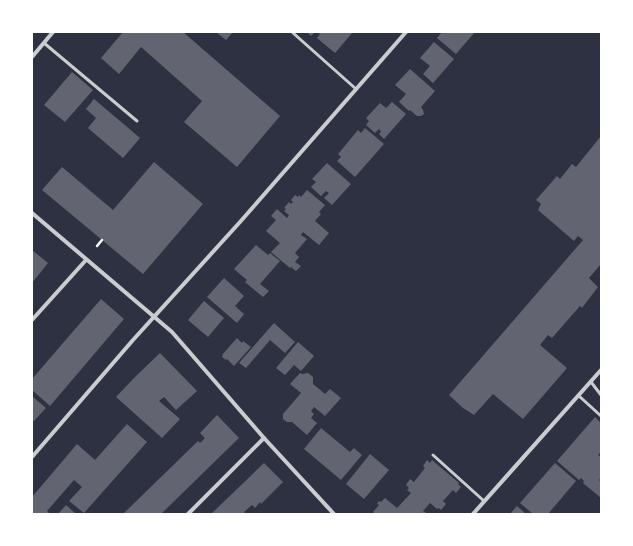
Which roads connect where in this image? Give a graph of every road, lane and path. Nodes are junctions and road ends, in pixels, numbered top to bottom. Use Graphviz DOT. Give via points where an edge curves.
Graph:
graph roads {
  1 [pos="53,32"];
  2 [pos="292,32"];
  3 [pos="406,32"];
  4 [pos="44,43"];
  5 [pos="32,57"];
  6 [pos="356,89"];
  7 [pos="137,121"];
  8 [pos="32,213"];
  9 [pos="102,240"];
  10 [pos="97,246"];
  11 [pos="86,260"];
  12 [pos="154,316"];
  13 [pos="32,320"];
  14 [pos="601,370"];
  15 [pos="591,382"];
  16 [pos="601,395"];
  17 [pos="578,396"];
  18 [pos="601,416"];
  19 [pos="264,438"];
  20 [pos="433,456"];
  21 [pos="32,457"];
  22 [pos="484,501"];
  23 [pos="188,514"];
  24 [pos="334,514"];
  25 [pos="473,514"];
  1 -- 4 [label="street"];
  2 -- 6 [label="lane"];
  3 -- 6 [label="street"];
  4 -- 5 [label="street"];
  4 -- 7 [label="lane"];
  6 -- 12 [label="street"];
  8 -- 11 [label="street"];
  9 -- 10 [label="path"];
  11 -- 12 [label="street"];
  11 -- 13 [label="street"];
  12 -- 19 [label="street" via="172,332"];
  12 -- 21 [label="street"];
  14 -- 15 [label="street"];
  15 -- 16 [label="lane"];
  15 -- 17 [label="street"];
  17 -- 18 [label="lane"];
  17 -- 22 [label="street"];
  19 -- 23 [label="street"];
  19 -- 24 [label="street"];
  20 -- 22 [label="lane"];
  22 -- 25 [label="street"];
}
